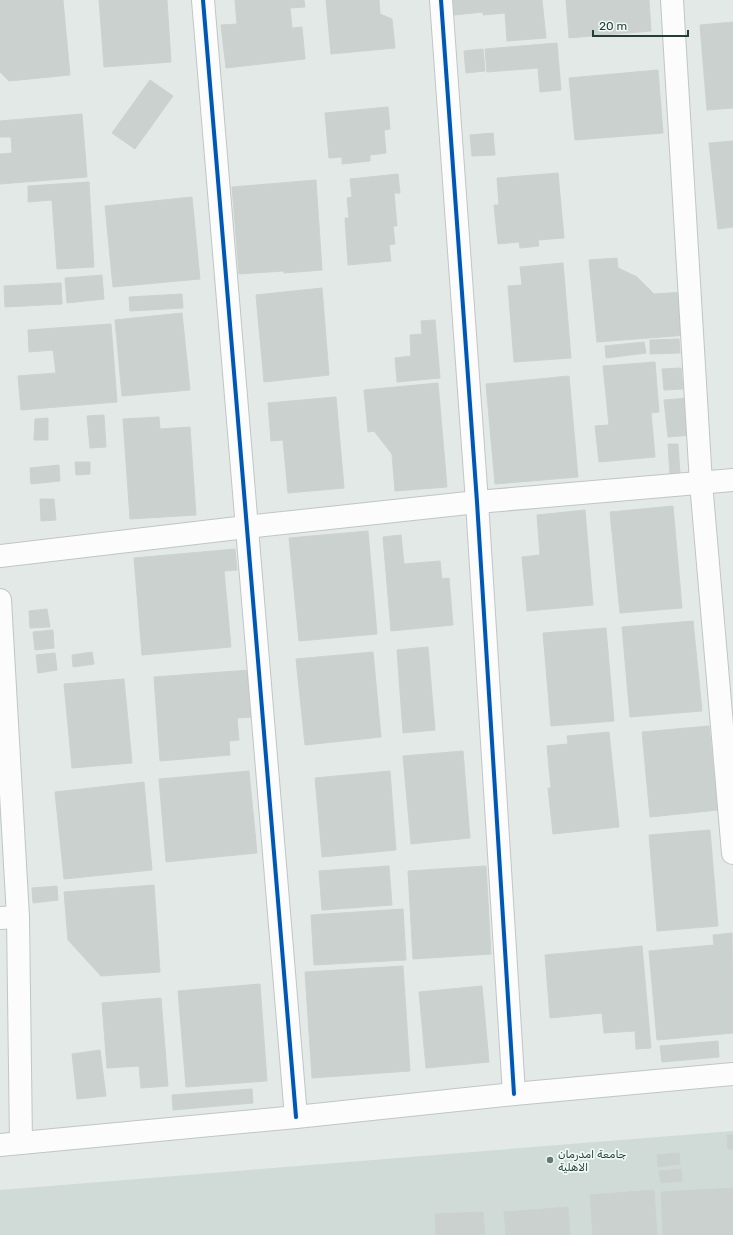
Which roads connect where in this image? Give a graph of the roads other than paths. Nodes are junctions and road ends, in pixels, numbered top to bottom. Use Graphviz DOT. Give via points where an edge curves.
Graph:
graph roads {
  1 [pos="203,0"];
  2 [pos="441,0"];
  3 [pos="672,0"];
  4 [pos="733,480"];
  5 [pos="701,483"];
  6 [pos="477,502"];
  7 [pos="246,527"];
  8 [pos="0,556"];
  9 [pos="0,600"];
  10 [pos="733,853"];
  11 [pos="9,918"];
  12 [pos="733,1074"];
  13 [pos="514,1094"];
  14 [pos="296,1117"];
  15 [pos="10,1144"];
  1 -- 7 [label="street"];
  2 -- 6 [label="street"];
  3 -- 5 [label="street"];
  4 -- 5 [label="street"];
  5 -- 6 [label="street"];
  5 -- 10 [label="street"];
  6 -- 7 [label="street"];
  6 -- 13 [label="street"];
  7 -- 8 [label="street"];
  7 -- 14 [label="street"];
  9 -- 11 [label="street"];
  11 -- 15 [label="street"];
  12 -- 13 [label="street"];
  13 -- 14 [label="street"];
  14 -- 15 [label="street"];
}
